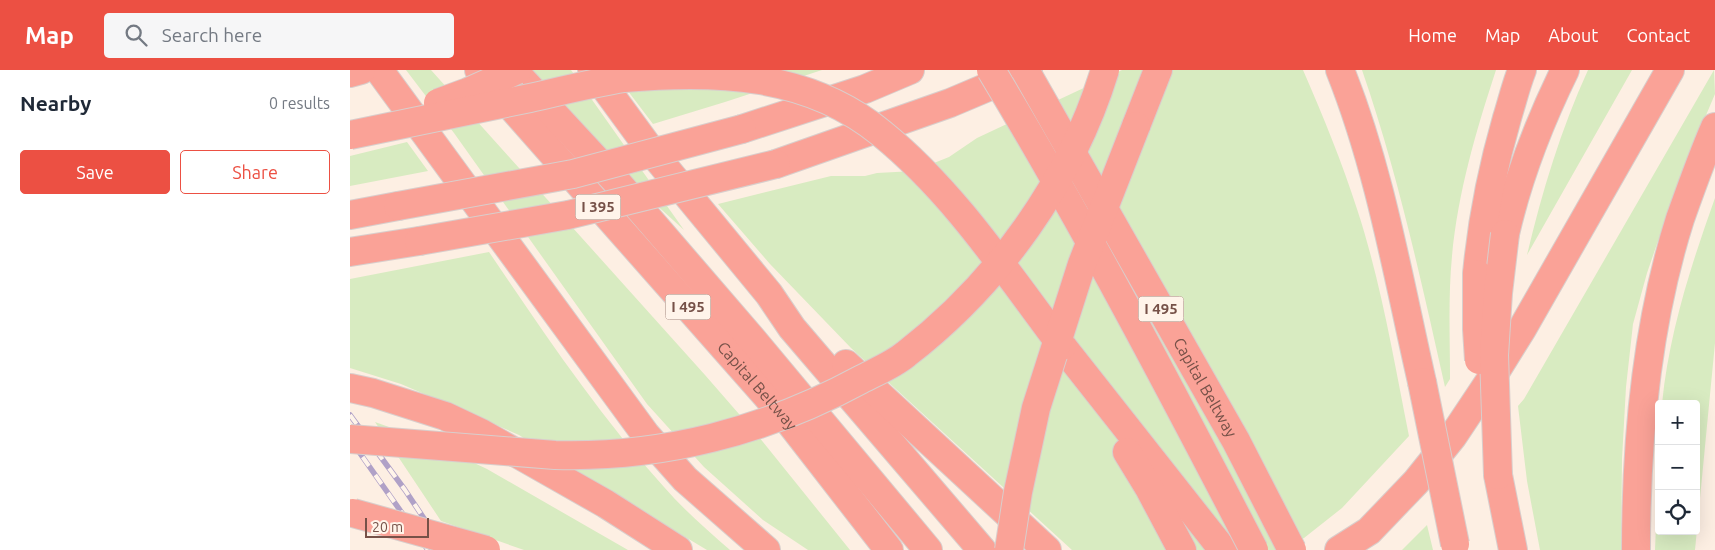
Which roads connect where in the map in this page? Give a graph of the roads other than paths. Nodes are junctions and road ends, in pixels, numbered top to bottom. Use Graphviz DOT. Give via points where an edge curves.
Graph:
graph roads {
  1 [pos="361,70"];
  2 [pos="379,70"];
  3 [pos="479,70"];
  4 [pos="513,70"];
  5 [pos="517,70"];
  6 [pos="592,70"];
  7 [pos="910,70"];
  8 [pos="991,70"];
  9 [pos="1026,70"];
  10 [pos="1105,70"];
  11 [pos="1158,70"];
  12 [pos="1340,70"];
  13 [pos="1522,70"];
  14 [pos="1565,70"];
  15 [pos="1670,70"];
  16 [pos="350,73"];
  17 [pos="1715,127"];
  18 [pos="350,135"];
  19 [pos="350,215"];
  20 [pos="350,252"];
  21 [pos="769,294"];
  22 [pos="1062,346"];
  23 [pos="362,391"];
  24 [pos="350,440"];
  25 [pos="1498,475"];
  26 [pos="352,512"];
  27 [pos="1455,547"];
  28 [pos="486,550"];
  29 [pos="678,550"];
  30 [pos="766,550"];
  31 [pos="889,550"];
  32 [pos="928,550"];
  33 [pos="982,550"];
  34 [pos="1008,550"];
  35 [pos="1048,550"];
  36 [pos="1182,550"];
  37 [pos="1223,550"];
  38 [pos="1254,550"];
  39 [pos="1292,550"];
  40 [pos="1340,550"];
  41 [pos="1512,550"];
  42 [pos="1636,550"];
  1 -- 16 [label="highway"];
  2 -- 30 [label="highway" via="646,436 685,479"];
  3 -- 31 [label="highway, Capital Beltway / I 495" via="788,420"];
  4 -- 32 [label="highway" via="628,195"];
  5 -- 18 [label="highway, bridge" via="468,92"];
  6 -- 21 [label="highway" via="652,152"];
  7 -- 19 [label="highway, bridge" via="742,129 573,174"];
  8 -- 38 [label="highway, bridge" via="1160,367"];
  9 -- 20 [label="highway, I 395, bridge" via="950,102 776,164 568,214"];
  9 -- 39 [label="highway, Capital Beltway / I 495, bridge" via="1236,441"];
  10 -- 24 [label="highway, bridge" via="1091,111 1063,171 1021,236 972,297 905,356 830,396 768,422 704,440 635,453 555,455"];
  11 -- 34 [label="highway, bridge" via="1082,264 1036,408"];
  12 -- 27 [label="highway, bridge" via="1360,125 1393,248"];
  13 -- 25 [label="highway, bridge" via="1487,194 1477,274 1476,329 1481,384"];
  14 -- 25 [label="highway, bridge" via="1531,144 1505,234 1494,355"];
  15 -- 40 [label="highway" via="1522,329 1452,436 1416,482 1369,531"];
  17 -- 42 [label="highway" via="1680,221 1650,353 1638,456"];
  18 -- 22 [label="highway, bridge" via="624,78 728,73 769,79 844,107 880,132 917,165 949,197"];
  21 -- 33 [label="highway" via="792,328"];
  21 -- 35 [label="highway"];
  22 -- 36 [label="highway" via="1149,488"];
  22 -- 37 [label="highway"];
  23 -- 29 [label="highway" via="445,416 481,433 606,504"];
  25 -- 41 [label="highway"];
  26 -- 28 [label="highway, bridge"];
}
